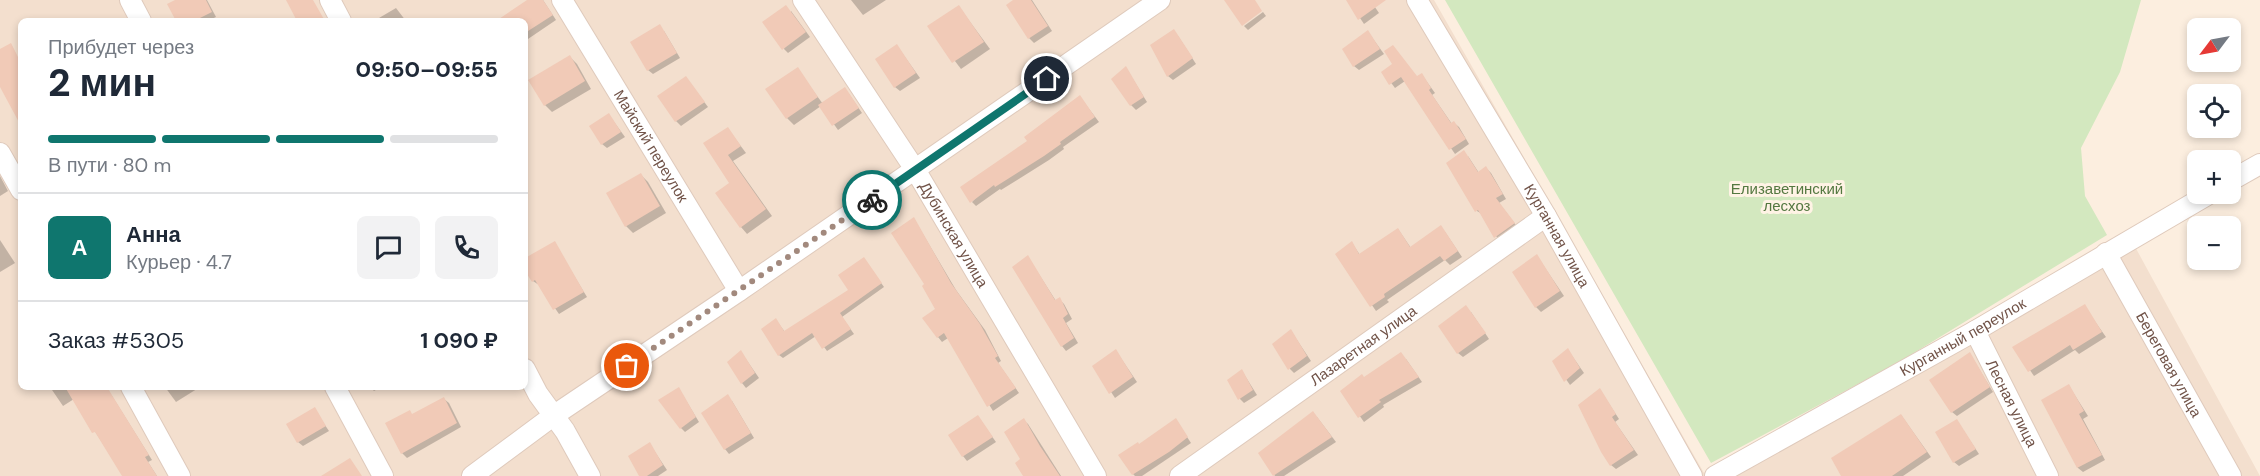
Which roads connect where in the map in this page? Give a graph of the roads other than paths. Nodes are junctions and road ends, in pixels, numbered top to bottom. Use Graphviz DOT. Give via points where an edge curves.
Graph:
graph roads {
  1 [pos="130,0"];
  2 [pos="330,0"];
  3 [pos="562,0"];
  4 [pos="803,0"];
  5 [pos="1160,0"];
  6 [pos="1417,0"];
  7 [pos="139,18"];
  8 [pos="339,18"];
  9 [pos="0,153"];
  10 [pos="2260,164"];
  11 [pos="916,171"];
  12 [pos="2241,175"];
  13 [pos="18,185"];
  14 [pos="2192,204"];
  15 [pos="1546,216"];
  16 [pos="2106,253"];
  17 [pos="740,291"];
  18 [pos="1975,331"];
  19 [pos="528,374"];
  20 [pos="133,390"];
  21 [pos="338,390"];
  22 [pos="553,416"];
  23 [pos="180,476"];
  24 [pos="383,476"];
  25 [pos="472,476"];
  26 [pos="590,476"];
  27 [pos="1096,476"];
  28 [pos="1180,476"];
  29 [pos="1692,476"];
  30 [pos="1714,476"];
  31 [pos="2048,476"];
  32 [pos="2231,476"];
  1 -- 7 [label="street"];
  2 -- 8 [label="street"];
  3 -- 17 [label="street, Майский переулок"];
  4 -- 11 [label="street, Дубинская улица"];
  5 -- 11 [label="street"];
  6 -- 15 [label="street, Курганная улица"];
  9 -- 13 [label="street"];
  10 -- 12 [label="street"];
  11 -- 17 [label="street"];
  11 -- 27 [label="street, Дубинская улица"];
  14 -- 16 [label="street, Курганный переулок"];
  15 -- 28 [label="street, Лазаретная улица"];
  15 -- 29 [label="street, Курганная улица"];
  16 -- 18 [label="street, Курганный переулок"];
  16 -- 32 [label="street, Береговая улица"];
  17 -- 22 [label="street"];
  18 -- 30 [label="street, Курганный переулок"];
  18 -- 31 [label="street, Лесная улица"];
  19 -- 22 [label="street"];
  20 -- 23 [label="street"];
  21 -- 24 [label="street"];
  22 -- 25 [label="street"];
  22 -- 26 [label="street"];
}
